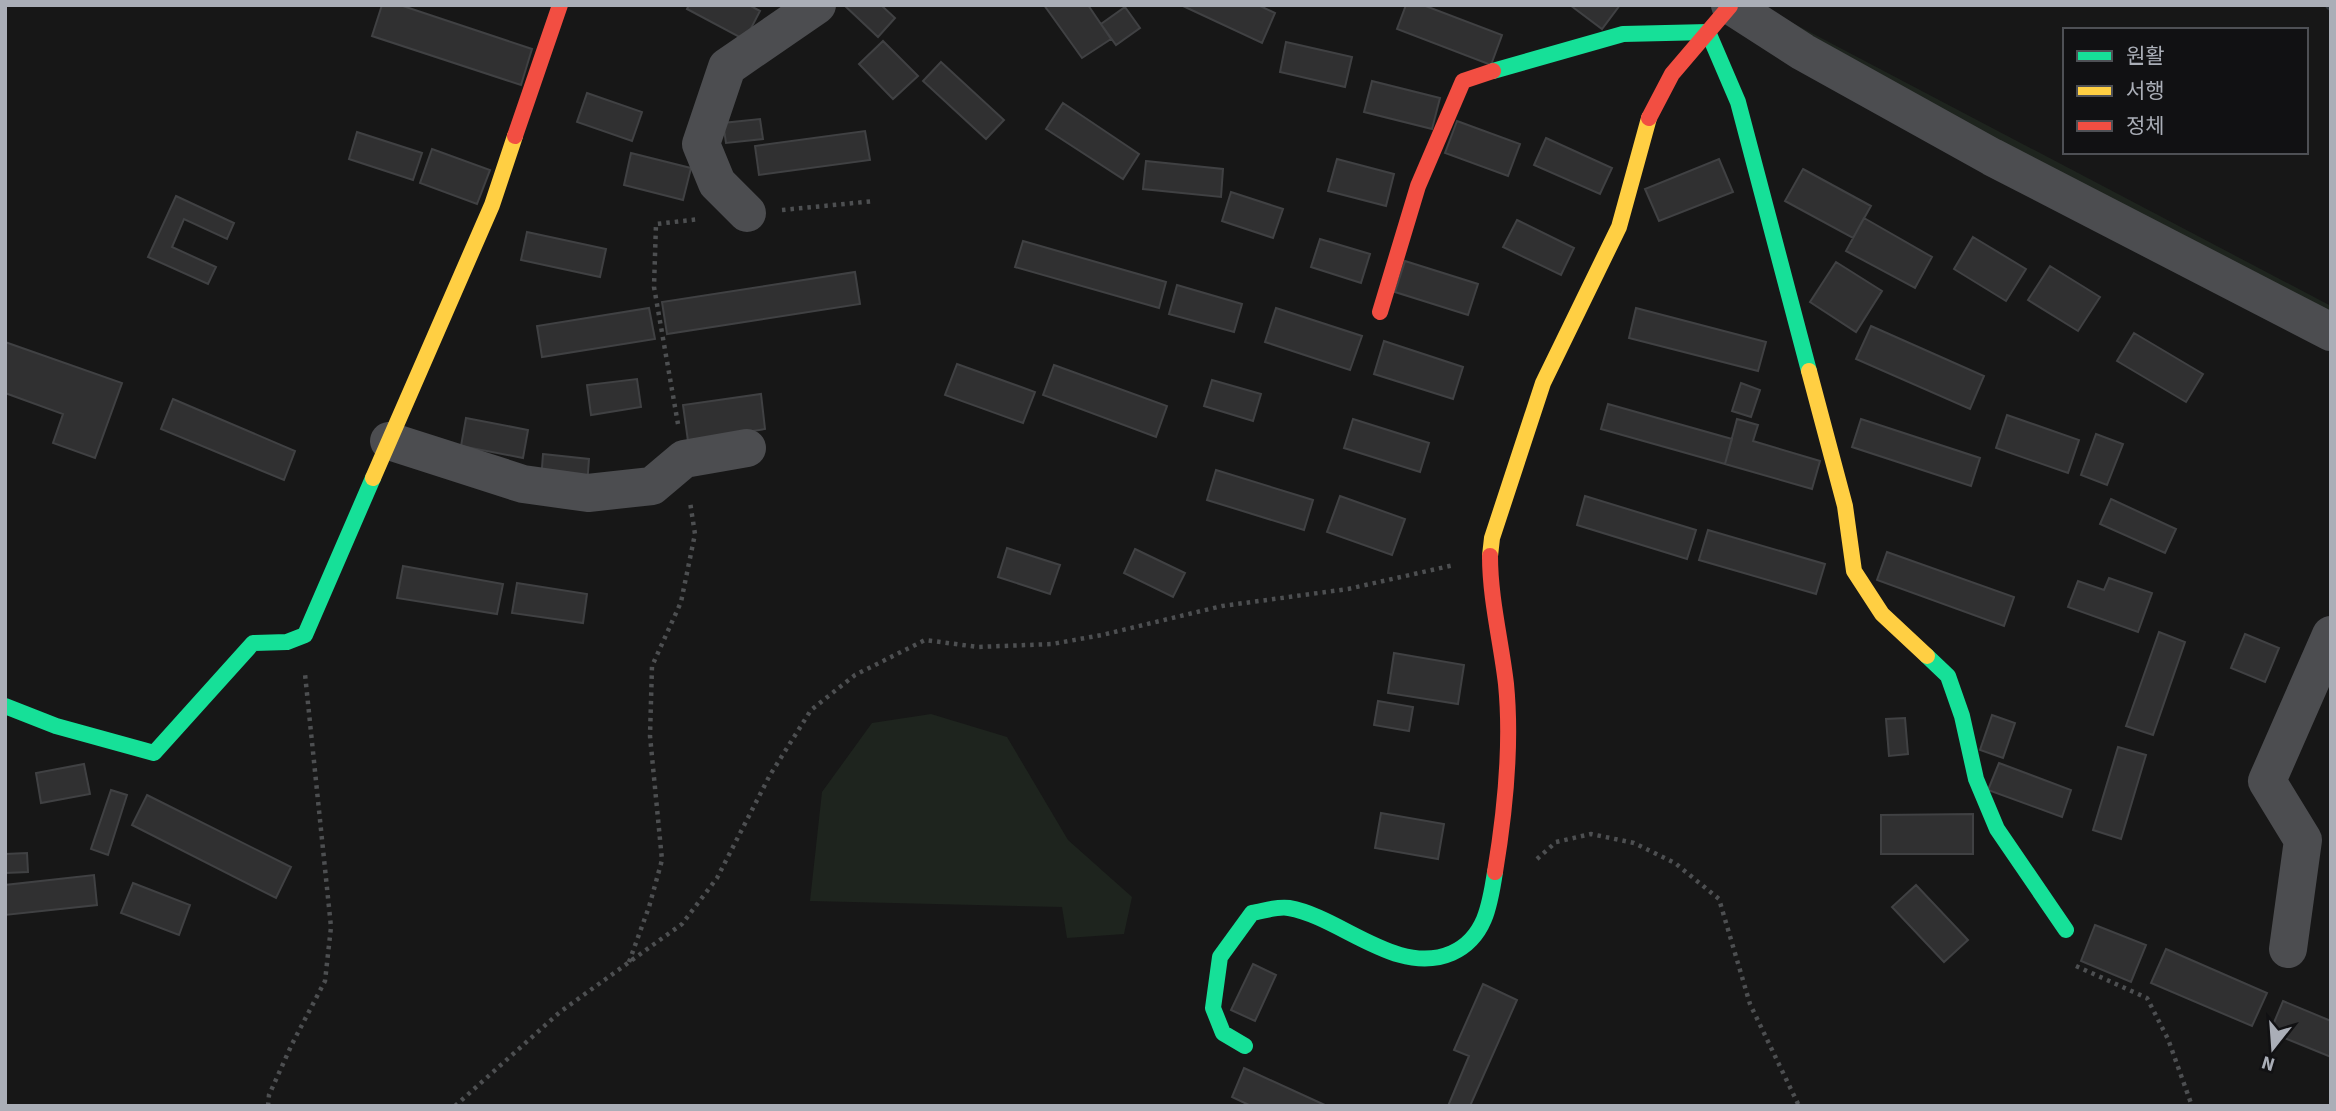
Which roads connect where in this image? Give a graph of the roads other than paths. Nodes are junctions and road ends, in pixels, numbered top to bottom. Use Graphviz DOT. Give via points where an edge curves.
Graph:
graph roads {
  1 [pos="560,5"];
  2 [pos="817,5"];
  3 [pos="1723,14"];
  4 [pos="747,213"];
  5 [pos="1380,312"];
  6 [pos="2331,332"];
  7 [pos="389,441"];
  8 [pos="747,449"];
  9 [pos="2331,635"];
  10 [pos="5,706"];
  11 [pos="2066,930"];
  12 [pos="2288,949"];
  13 [pos="1245,1046"];
  1 -- 7 [label="street" via="492,205"];
  2 -- 4 [label="street" via="727,67 709,118 701,144 717,183"];
  3 -- 5 [label="street" via="1552,52 1462,81 1418,186"];
  3 -- 6 [label="street"];
  3 -- 11 [label="street" via="1738,102 1845,506 1854,571 1882,614 1948,676 1976,779 1997,829"];
  3 -- 13 [label="street" via="1672,75 1652,109 1619,227 1544,383 1492,538 1488,564 1506,688 1508,772 1490,902 1475,937 1444,956 1407,959 1351,930 1287,908 1252,913 1220,957 1213,1008 1223,1033"];
  7 -- 8 [label="street" via="523,484 589,494 652,486 684,459"];
  7 -- 10 [label="street" via="305,635 287,642 253,643 154,753 56,726"];
  9 -- 12 [label="street" via="2267,781 2303,840"];
}
